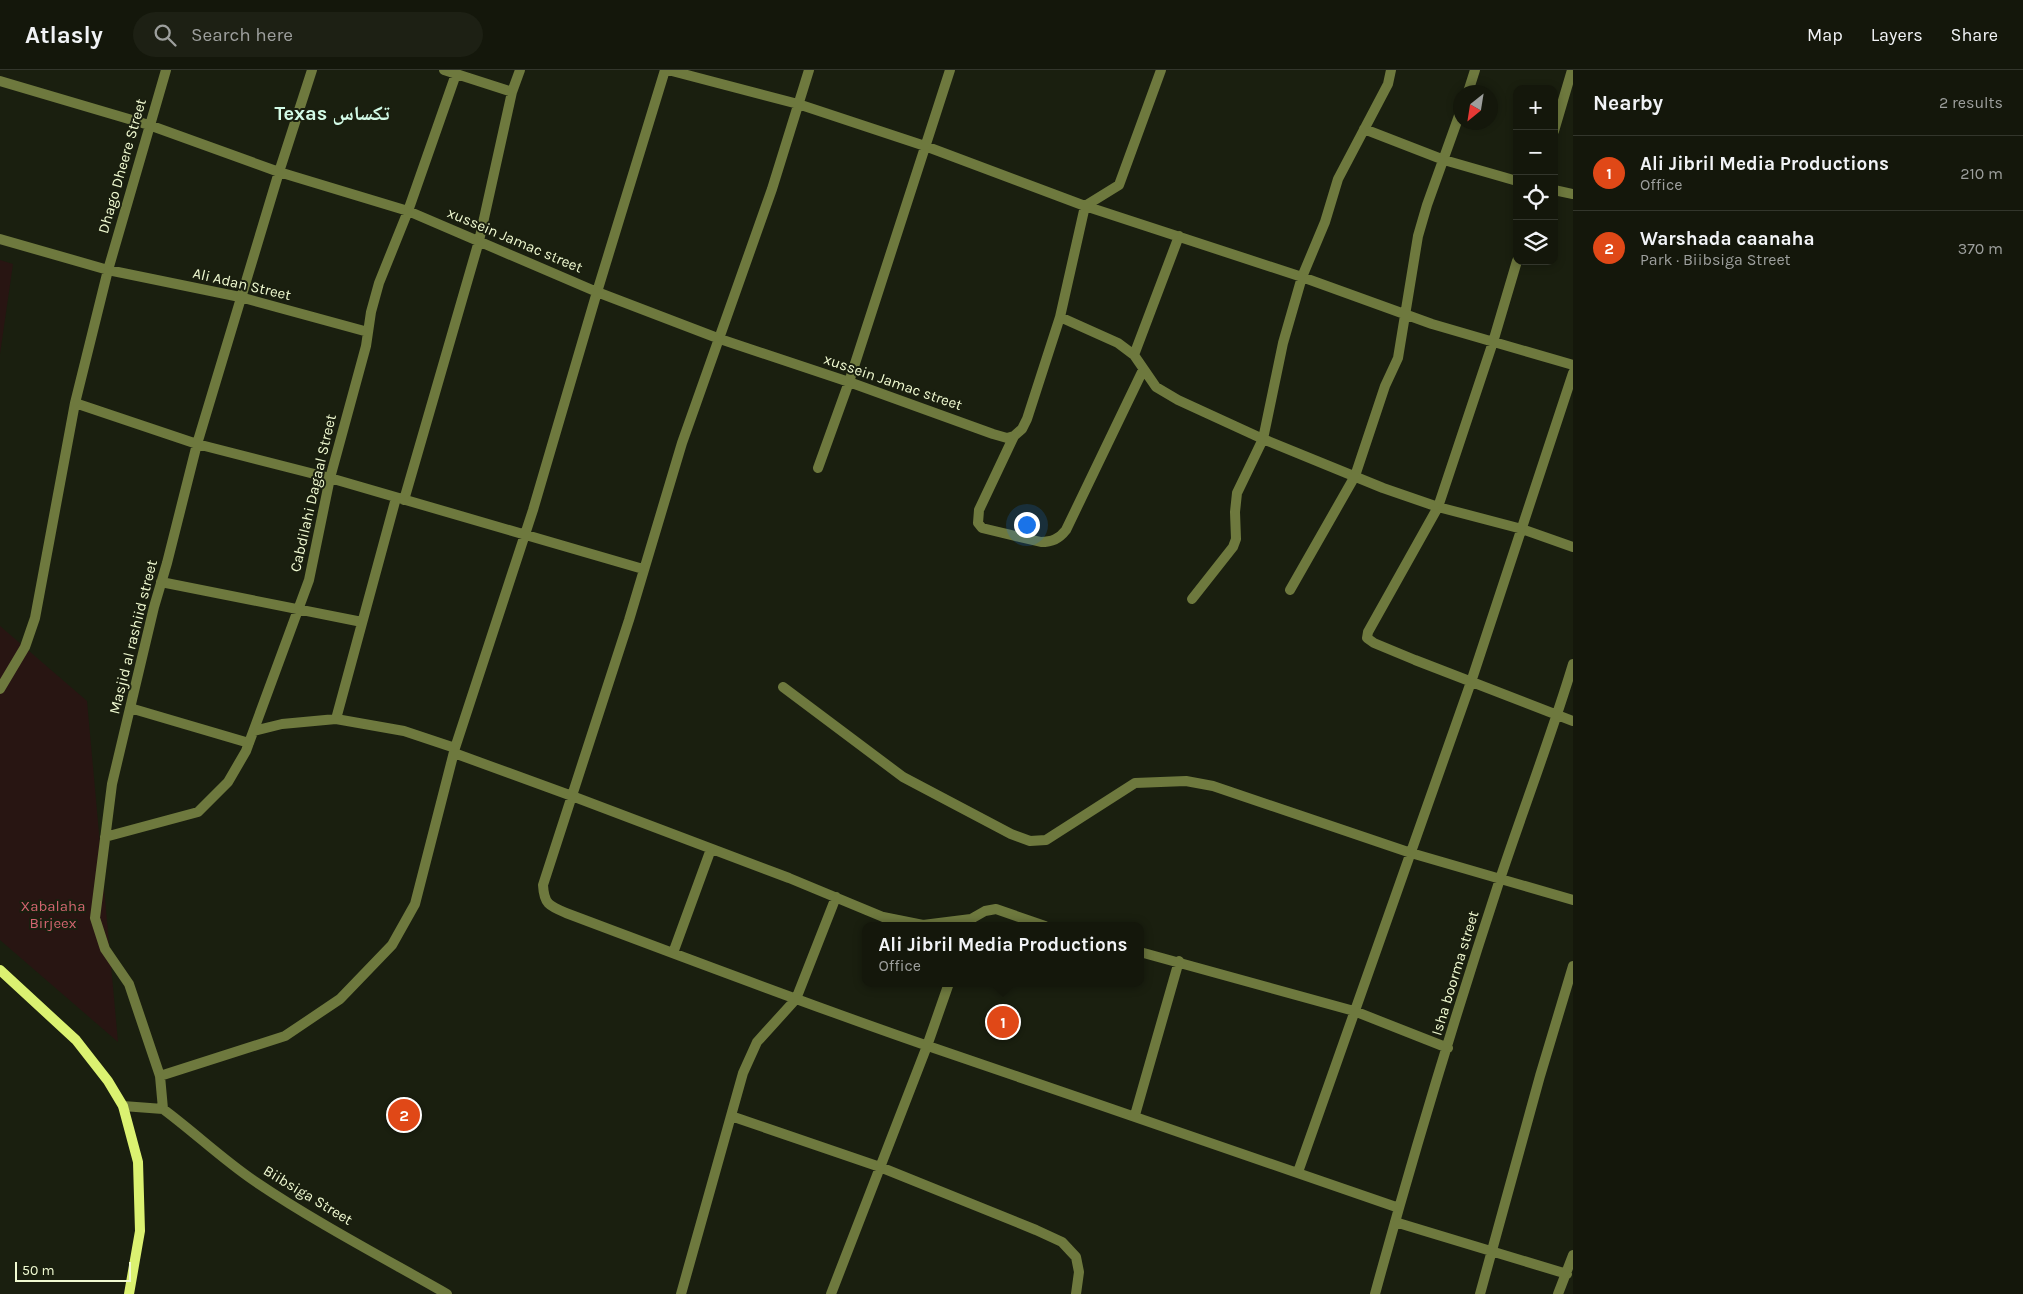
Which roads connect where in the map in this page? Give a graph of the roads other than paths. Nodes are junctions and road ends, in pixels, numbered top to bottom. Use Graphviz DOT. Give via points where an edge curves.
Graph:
graph roads {
  1 [pos="166,70"];
  2 [pos="312,70"];
  3 [pos="444,70"];
  4 [pos="520,70"];
  5 [pos="666,70"];
  6 [pos="809,70"];
  7 [pos="950,70"];
  8 [pos="1161,70"];
  9 [pos="1391,70"];
  10 [pos="1475,70"];
  11 [pos="1572,70"];
  12 [pos="456,74"];
  13 [pos="0,81"];
  14 [pos="1470,85"];
  15 [pos="512,92"];
  16 [pos="798,104"];
  17 [pos="149,124"];
  18 [pos="1364,129"];
  19 [pos="1454,130"];
  20 [pos="1554,130"];
  21 [pos="926,146"];
  22 [pos="1444,160"];
  23 [pos="279,172"];
  24 [pos="1513,180"];
  25 [pos="1558,191"];
  26 [pos="1573,194"];
  27 [pos="1085,206"];
  28 [pos="408,212"];
  29 [pos="1178,236"];
  30 [pos="0,239"];
  31 [pos="479,241"];
  32 [pos="1516,265"];
  33 [pos="108,270"];
  34 [pos="1302,277"];
  35 [pos="596,292"];
  36 [pos="240,297"];
  37 [pos="1406,315"];
  38 [pos="1060,317"];
  39 [pos="368,332"];
  40 [pos="720,339"];
  41 [pos="1493,342"];
  42 [pos="1134,355"];
  43 [pos="1573,365"];
  44 [pos="1143,370"];
  45 [pos="1573,373"];
  46 [pos="848,382"];
  47 [pos="75,402"];
  48 [pos="1014,436"];
  49 [pos="1263,439"];
  50 [pos="197,444"];
  51 [pos="818,468"];
  52 [pos="1354,476"];
  53 [pos="330,478"];
  54 [pos="400,499"];
  55 [pos="1438,507"];
  56 [pos="1522,529"];
  57 [pos="525,534"];
  58 [pos="1573,546"];
  59 [pos="644,569"];
  60 [pos="161,582"];
  61 [pos="1290,590"];
  62 [pos="1192,599"];
  63 [pos="297,610"];
  64 [pos="362,622"];
  65 [pos="1573,664"];
  66 [pos="1471,682"];
  67 [pos="782,687"];
  68 [pos="0,689"];
  69 [pos="130,708"];
  70 [pos="1558,715"];
  71 [pos="336,719"];
  72 [pos="1573,721"];
  73 [pos="254,731"];
  74 [pos="249,743"];
  75 [pos="454,751"];
  76 [pos="572,796"];
  77 [pos="105,837"];
  78 [pos="711,849"];
  79 [pos="1411,853"];
  80 [pos="1500,878"];
  81 [pos="836,897"];
  82 [pos="1573,900"];
  83 [pos="907,922"];
  84 [pos="971,922"];
  85 [pos="1033,922"];
  86 [pos="673,953"];
  87 [pos="1144,953"];
  88 [pos="1179,961"];
  89 [pos="1573,966"];
  90 [pos="0,970"];
  91 [pos="948,987"];
  92 [pos="796,999"];
  93 [pos="1354,1011"];
  94 [pos="927,1046"];
  95 [pos="1448,1048"];
  96 [pos="160,1076"];
  97 [pos="123,1106"];
  98 [pos="163,1109"];
  99 [pos="1134,1115"];
  100 [pos="731,1116"];
  101 [pos="880,1167"];
  102 [pos="1298,1172"];
  103 [pos="1399,1208"];
  104 [pos="1395,1222"];
  105 [pos="1494,1251"];
  106 [pos="1573,1255"];
  107 [pos="1567,1274"];
  108 [pos="129,1294"];
  109 [pos="447,1294"];
  110 [pos="682,1294"];
  111 [pos="830,1294"];
  112 [pos="1076,1294"];
  113 [pos="1375,1294"];
  114 [pos="1480,1294"];
  115 [pos="1558,1294"];
  1 -- 17 [label="street, Dhago Dheere Street"];
  2 -- 23 [label="street, Masjid al rashiid street"];
  3 -- 12 [label="street"];
  4 -- 15 [label="street"];
  5 -- 16 [label="street"];
  5 -- 35 [label="street"];
  6 -- 16 [label="street"];
  7 -- 21 [label="street"];
  8 -- 27 [label="street" via="1120,184"];
  9 -- 18 [label="street" via="1388,84"];
  10 -- 14 [label="street"];
  11 -- 20 [label="street"];
  12 -- 15 [label="street"];
  12 -- 28 [label="street, Cabdilahi Dagaal Street"];
  13 -- 17 [label="street, xussein Jamac street"];
  15 -- 31 [label="street"];
  16 -- 21 [label="street"];
  16 -- 40 [label="street"];
  17 -- 23 [label="street, xussein Jamac street"];
  17 -- 33 [label="street, Dhago Dheere Street"];
  18 -- 22 [label="street"];
  18 -- 34 [label="street" via="1338,178 1326,222"];
  19 -- 22 [label="street"];
  21 -- 27 [label="street"];
  21 -- 46 [label="street"];
  22 -- 24 [label="street"];
  22 -- 37 [label="street" via="1418,236"];
  23 -- 28 [label="street, xussein Jamac street"];
  23 -- 36 [label="street, Masjid al rashiid street"];
  25 -- 26 [label="street"];
  27 -- 29 [label="street"];
  27 -- 38 [label="street"];
  28 -- 31 [label="street, xussein Jamac street"];
  28 -- 39 [label="street, Cabdilahi Dagaal Street" via="379,283"];
  29 -- 34 [label="street"];
  29 -- 42 [label="street"];
  30 -- 33 [label="street, Ali Adan Street"];
  31 -- 35 [label="street, xussein Jamac street"];
  31 -- 54 [label="street"];
  32 -- 41 [label="street"];
  33 -- 36 [label="street, Ali Adan Street"];
  33 -- 47 [label="street, Dhago Dheere Street"];
  34 -- 37 [label="street"];
  34 -- 49 [label="street" via="1282,343"];
  35 -- 40 [label="street, xussein Jamac street"];
  35 -- 57 [label="street"];
  36 -- 39 [label="street, Ali Adan Street"];
  36 -- 50 [label="street, Masjid al rashiid street"];
  37 -- 41 [label="street"];
  37 -- 52 [label="street" via="1398,358"];
  38 -- 42 [label="street" via="1118,343"];
  38 -- 48 [label="street" via="1027,419"];
  39 -- 53 [label="street, Cabdilahi Dagaal Street"];
  40 -- 46 [label="street, xussein Jamac street"];
  40 -- 59 [label="street" via="682,443"];
  41 -- 43 [label="street"];
  41 -- 55 [label="street"];
  42 -- 44 [label="street"];
  44 -- 48 [label="street" via="1066,530 1050,542 982,528 978,522 979,510"];
  44 -- 49 [label="street" via="1156,387 1178,400"];
  45 -- 56 [label="street"];
  46 -- 48 [label="street, xussein Jamac street" via="993,434 1007,438"];
  46 -- 51 [label="street"];
  47 -- 50 [label="street"];
  47 -- 68 [label="street, Dhago Dheere Street" via="35,618 25,647"];
  49 -- 52 [label="street"];
  49 -- 62 [label="street" via="1238,493 1233,547"];
  50 -- 53 [label="street"];
  50 -- 60 [label="street, Masjid al rashiid street"];
  52 -- 55 [label="street"];
  52 -- 61 [label="street"];
  53 -- 54 [label="street"];
  53 -- 63 [label="street, Cabdilahi Dagaal Street" via="308,580"];
  54 -- 57 [label="street"];
  54 -- 64 [label="street"];
  55 -- 56 [label="street"];
  55 -- 66 [label="street" via="1367,638"];
  56 -- 58 [label="street"];
  56 -- 66 [label="street"];
  57 -- 59 [label="street"];
  57 -- 75 [label="street"];
  59 -- 76 [label="street"];
  60 -- 63 [label="street"];
  60 -- 69 [label="street, Masjid al rashiid street"];
  63 -- 64 [label="street"];
  63 -- 73 [label="street, Cabdilahi Dagaal Street"];
  64 -- 71 [label="street"];
  65 -- 70 [label="street, Isha boorma street"];
  66 -- 70 [label="street"];
  66 -- 79 [label="street"];
  67 -- 79 [label="street" via="903,777 1030,841 1046,840 1135,782 1186,782 1213,786"];
  69 -- 74 [label="street"];
  69 -- 77 [label="street, Masjid al rashiid street" via="112,784"];
  70 -- 72 [label="street"];
  70 -- 80 [label="street, Isha boorma street"];
  71 -- 73 [label="street" via="282,724"];
  71 -- 75 [label="street" via="404,731"];
  73 -- 74 [label="street, Cabdilahi Dagaal Street"];
  74 -- 77 [label="street, Cabdilahi Dagaal Street" via="228,782 198,812"];
  75 -- 76 [label="street"];
  75 -- 96 [label="street" via="415,904 392,945 340,999 285,1036"];
  76 -- 78 [label="street"];
  76 -- 86 [label="street" via="543,885 549,905"];
  77 -- 96 [label="street, Masjid al rashiid street" via="95,918 105,949 129,984"];
  78 -- 81 [label="street"];
  78 -- 86 [label="street"];
  79 -- 80 [label="street"];
  79 -- 93 [label="street"];
  80 -- 82 [label="street"];
  80 -- 95 [label="street, Isha boorma street"];
  81 -- 83 [label="street" via="883,917"];
  81 -- 92 [label="street"];
  84 -- 85 [label="street" via="985,911 996,909"];
  86 -- 92 [label="street"];
  87 -- 88 [label="street"];
  88 -- 93 [label="street"];
  88 -- 99 [label="street"];
  89 -- 105 [label="street"];
  90 -- 97 [label="main road" via="76,1040"];
  91 -- 94 [label="street"];
  92 -- 94 [label="street"];
  92 -- 100 [label="street" via="757,1042 743,1073"];
  93 -- 95 [label="street"];
  93 -- 102 [label="street"];
  94 -- 99 [label="street"];
  94 -- 101 [label="street"];
  95 -- 103 [label="street, Isha boorma street"];
  96 -- 98 [label="street, Masjid al rashiid street"];
  97 -- 98 [label="street"];
  97 -- 108 [label="main road" via="138,1162 140,1231"];
  98 -- 109 [label="street, Biibsiga Street" via="216,1152 294,1206"];
  99 -- 102 [label="street"];
  100 -- 101 [label="street"];
  100 -- 110 [label="street"];
  101 -- 111 [label="street"];
  101 -- 112 [label="street" via="1062,1242 1076,1257 1079,1272"];
  102 -- 103 [label="street"];
  103 -- 104 [label="street, Isha boorma street"];
  104 -- 105 [label="street"];
  104 -- 113 [label="street, Isha boorma street"];
  105 -- 107 [label="street"];
  105 -- 114 [label="street"];
  106 -- 107 [label="street"];
  107 -- 115 [label="street"];
}
